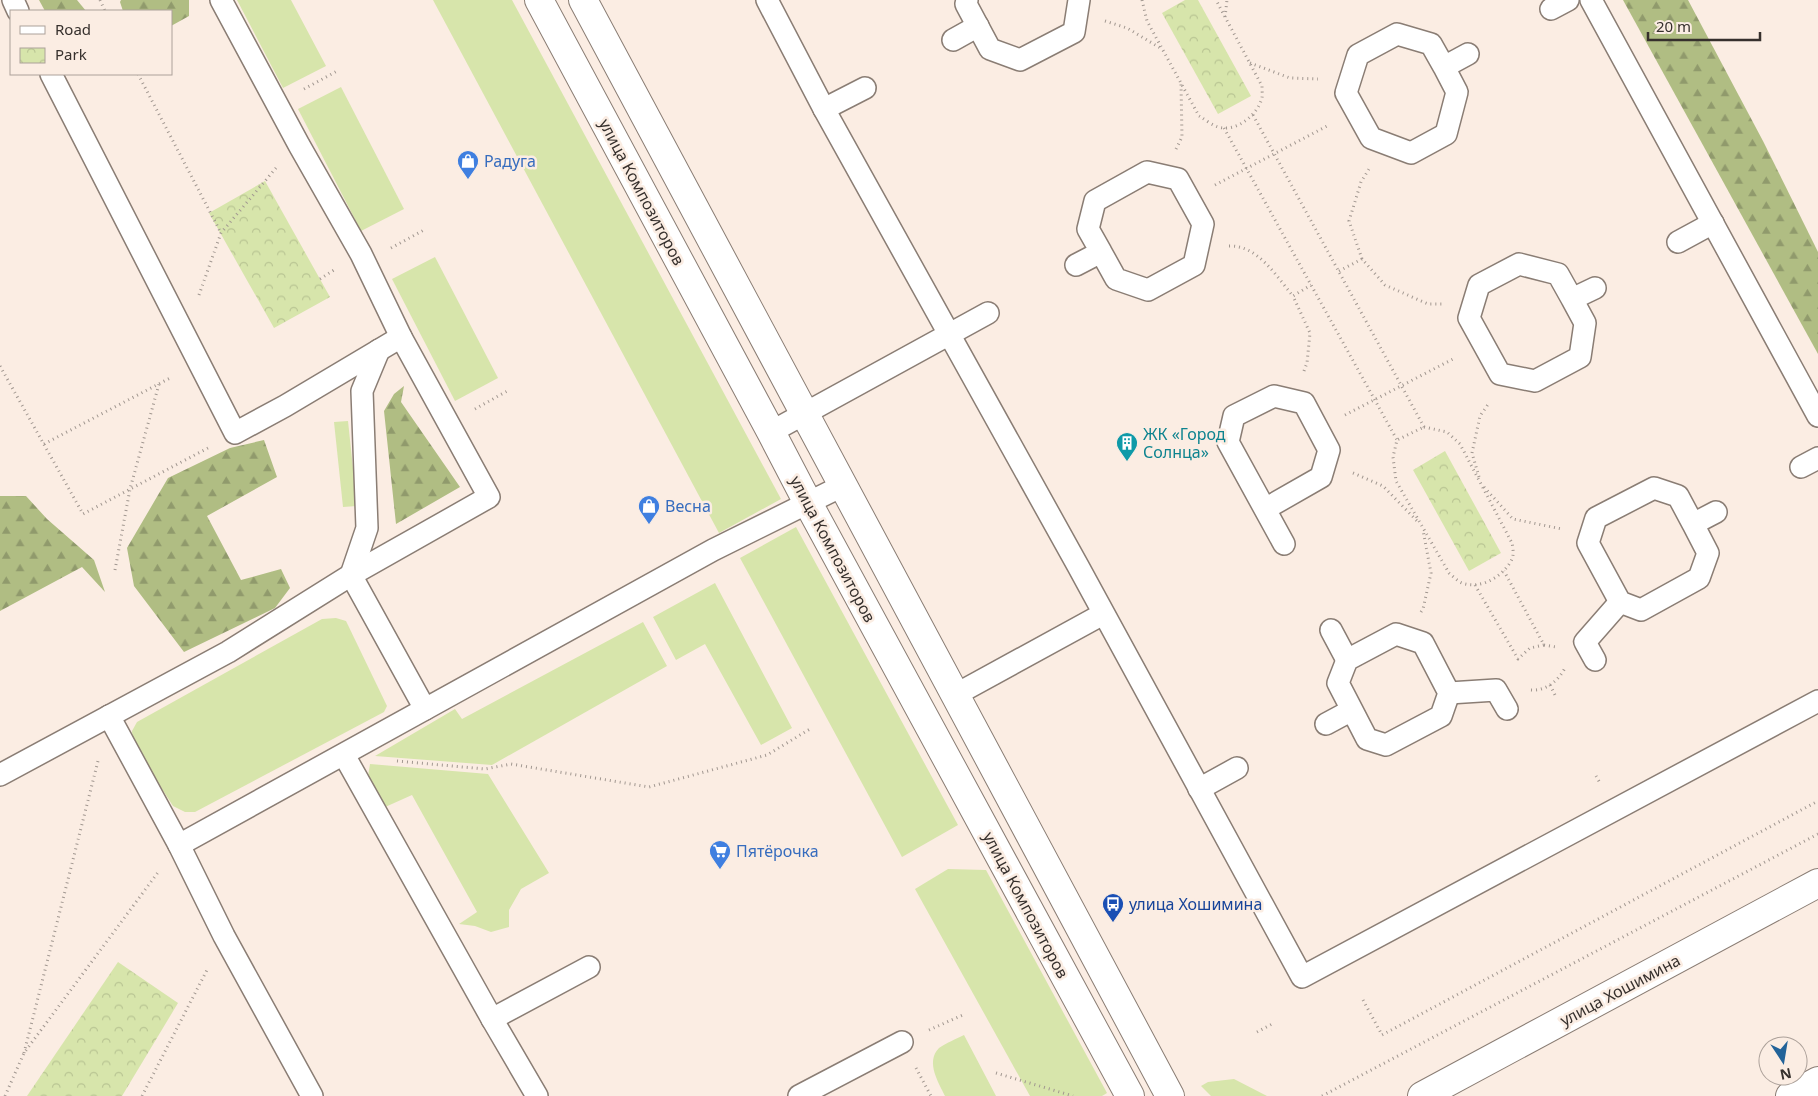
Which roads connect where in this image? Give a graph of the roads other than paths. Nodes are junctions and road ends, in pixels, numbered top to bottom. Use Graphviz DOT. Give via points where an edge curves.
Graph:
graph roads {
  1 [pos="221,0"];
  2 [pos="539,0"];
  3 [pos="583,0"];
  4 [pos="767,0"];
  5 [pos="967,0"];
  6 [pos="1592,0"];
  7 [pos="1078,6"];
  8 [pos="978,26"];
  9 [pos="953,40"];
  10 [pos="1468,54"];
  11 [pos="1444,67"];
  12 [pos="52,75"];
  13 [pos="865,88"];
  14 [pos="824,109"];
  15 [pos="1713,223"];
  16 [pos="1678,242"];
  17 [pos="1101,252"];
  18 [pos="1076,265"];
  19 [pos="1595,288"];
  20 [pos="1572,300"];
  21 [pos="988,313"];
  22 [pos="949,335"];
  23 [pos="401,337"];
  24 [pos="379,350"];
  25 [pos="804,413"];
  26 [pos="1818,416"];
  27 [pos="771,432"];
  28 [pos="844,484"];
  29 [pos="808,503"];
  30 [pos="1265,509"];
  31 [pos="1716,512"];
  32 [pos="1693,524"];
  33 [pos="1284,544"];
  34 [pos="351,574"];
  35 [pos="1620,602"];
  36 [pos="1103,614"];
  37 [pos="1331,630"];
  38 [pos="1590,651"];
  39 [pos="1347,660"];
  40 [pos="1449,693"];
  41 [pos="955,695"];
  42 [pos="1818,701"];
  43 [pos="1507,708"];
  44 [pos="425,710"];
  45 [pos="1352,710"];
  46 [pos="109,716"];
  47 [pos="1326,724"];
  48 [pos="344,755"];
  49 [pos="1237,768"];
  50 [pos="0,774"];
  51 [pos="1199,789"];
  52 [pos="179,845"];
  53 [pos="1818,883"];
  54 [pos="590,967"];
  55 [pos="492,1019"];
  56 [pos="902,1042"];
  57 [pos="1818,1081"];
  58 [pos="312,1096"];
  59 [pos="538,1096"];
  60 [pos="799,1096"];
  61 [pos="1130,1096"];
  62 [pos="1170,1096"];
  63 [pos="1422,1096"];
  64 [pos="1790,1096"];
  1 -- 23 [label="lane" via="365,262"];
  2 -- 27 [label="street, улица Композиторов"];
  3 -- 25 [label="street"];
  4 -- 14 [label="lane"];
  5 -- 8 [label="lane"];
  6 -- 15 [label="lane"];
  7 -- 8 [label="lane" via="1074,32 1020,60 990,49"];
  8 -- 9 [label="lane"];
  10 -- 11 [label="lane"];
  11 -- 11 [label="lane" via="1431,44 1397,34 1358,55 1346,93 1371,138 1411,153 1446,134 1457,92"];
  12 -- 24 [label="lane" via="235,433"];
  13 -- 14 [label="lane"];
  14 -- 22 [label="lane"];
  15 -- 16 [label="lane"];
  15 -- 26 [label="lane"];
  17 -- 17 [label="lane" via="1088,229 1095,201 1146,172 1178,179 1203,224 1194,265 1148,290 1116,279"];
  17 -- 18 [label="lane"];
  19 -- 20 [label="lane"];
  20 -- 20 [label="lane" via="1558,274 1519,264 1479,284 1469,318 1500,374 1535,381 1580,357 1585,323"];
  21 -- 22 [label="lane"];
  22 -- 25 [label="lane"];
  22 -- 36 [label="lane"];
  23 -- 24 [label="lane"];
  23 -- 34 [label="lane" via="489,497"];
  24 -- 34 [label="lane" via="362,391 367,528"];
  25 -- 27 [label="lane"];
  25 -- 28 [label="street"];
  27 -- 29 [label="street, улица Композиторов"];
  28 -- 29 [label="lane"];
  28 -- 41 [label="street"];
  29 -- 44 [label="lane" via="713,550"];
  29 -- 61 [label="street, улица Композиторов"];
  30 -- 30 [label="lane" via="1228,442 1234,416 1274,396 1304,404 1329,450 1321,477"];
  30 -- 33 [label="lane"];
  31 -- 32 [label="lane"];
  32 -- 35 [label="lane" via="1708,553 1699,578 1641,610"];
  32 -- 35 [label="lane" via="1678,496 1654,488 1596,518 1588,543"];
  34 -- 44 [label="lane"];
  34 -- 46 [label="lane" via="228,652"];
  35 -- 38 [label="lane"];
  36 -- 41 [label="lane"];
  36 -- 51 [label="lane"];
  37 -- 39 [label="lane"];
  39 -- 40 [label="lane" via="1396,634 1423,643"];
  39 -- 45 [label="lane" via="1338,683"];
  40 -- 43 [label="lane" via="1496,690"];
  40 -- 45 [label="lane" via="1441,716 1386,745 1367,739"];
  41 -- 62 [label="street"];
  42 -- 51 [label="lane" via="1302,977"];
  44 -- 48 [label="lane"];
  45 -- 47 [label="lane"];
  46 -- 50 [label="lane"];
  46 -- 52 [label="lane"];
  48 -- 52 [label="lane"];
  48 -- 55 [label="lane"];
  49 -- 51 [label="lane"];
  52 -- 58 [label="lane" via="224,936"];
  53 -- 63 [label="street, улица Хошимина"];
  54 -- 55 [label="lane"];
  55 -- 59 [label="lane"];
  56 -- 60 [label="lane"];
  57 -- 64 [label="street"];
}
